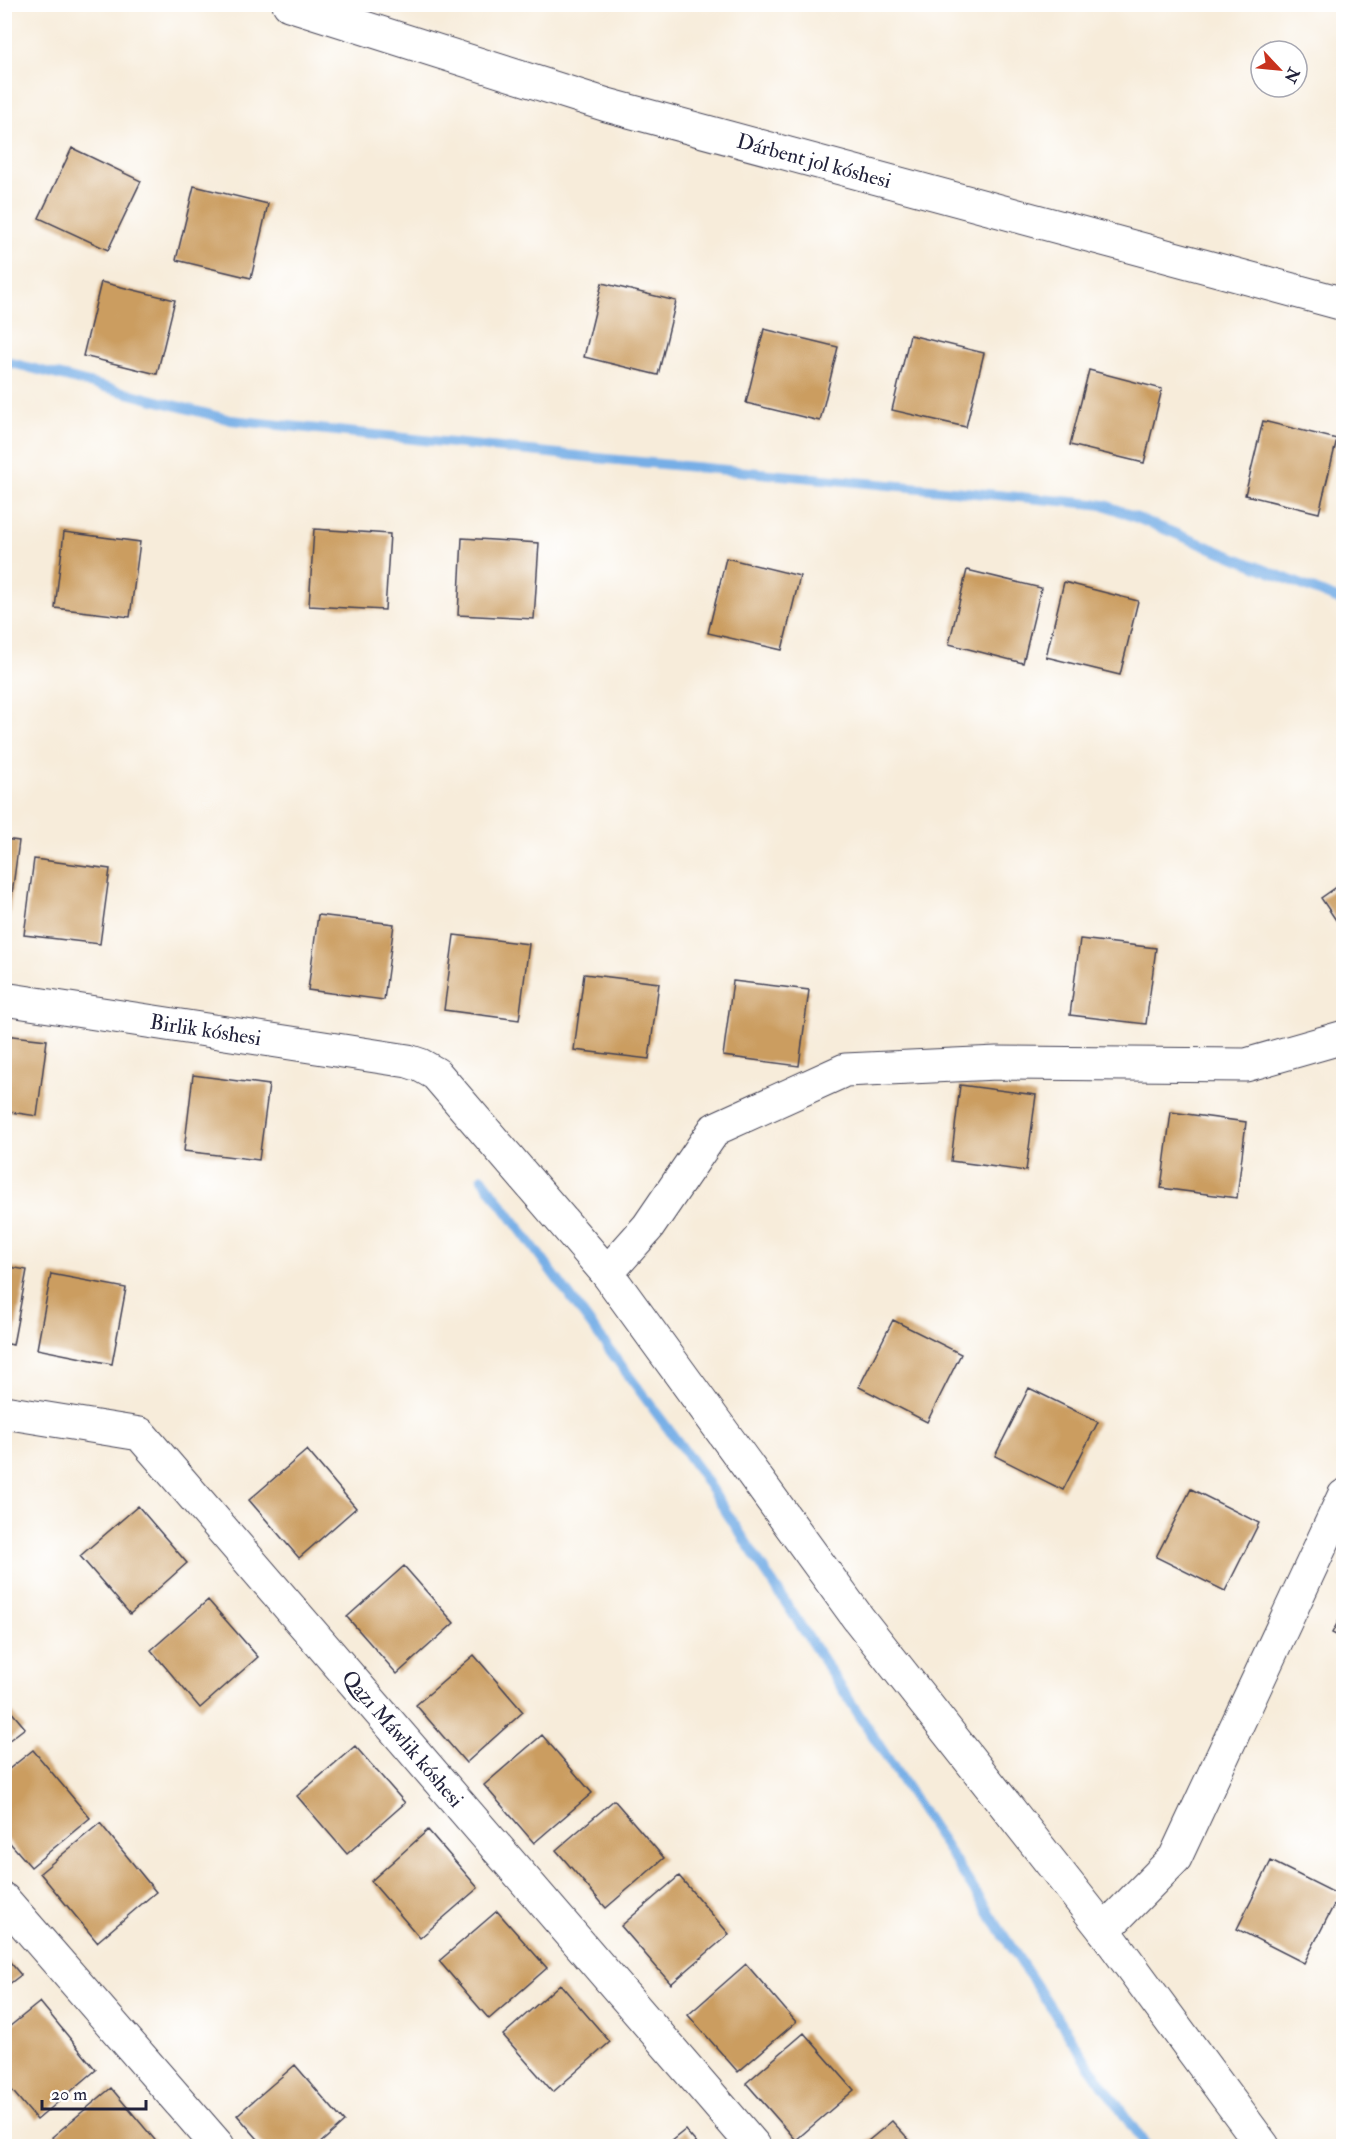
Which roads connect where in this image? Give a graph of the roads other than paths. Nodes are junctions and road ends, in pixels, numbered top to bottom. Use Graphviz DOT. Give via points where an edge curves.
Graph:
graph roads {
  1 [pos="289,4"];
  2 [pos="1344,304"];
  3 [pos="4,999"];
  4 [pos="1344,1037"];
  5 [pos="607,1273"];
  6 [pos="4,1412"];
  7 [pos="1344,1496"];
  8 [pos="4,1900"];
  9 [pos="1104,1930"];
  10 [pos="218,2146"];
  11 [pos="754,2146"];
  12 [pos="1263,2146"];
  1 -- 2 [label="street, Dárbent jol kóshesi" via="607,105"];
  3 -- 5 [label="street, Birlik kóshesi" via="420,1065 436,1074"];
  4 -- 5 [label="street" via="1246,1065 997,1064 845,1070 715,1129 648,1227"];
  5 -- 9 [label="street, Birlik kóshesi" via="858,1618"];
  6 -- 11 [label="street, Qazı Máwlik kóshesi" via="140,1434"];
  7 -- 9 [label="street" via="1175,1858"];
  8 -- 10 [label="street"];
  9 -- 12 [label="street, Birlik kóshesi"];
}
